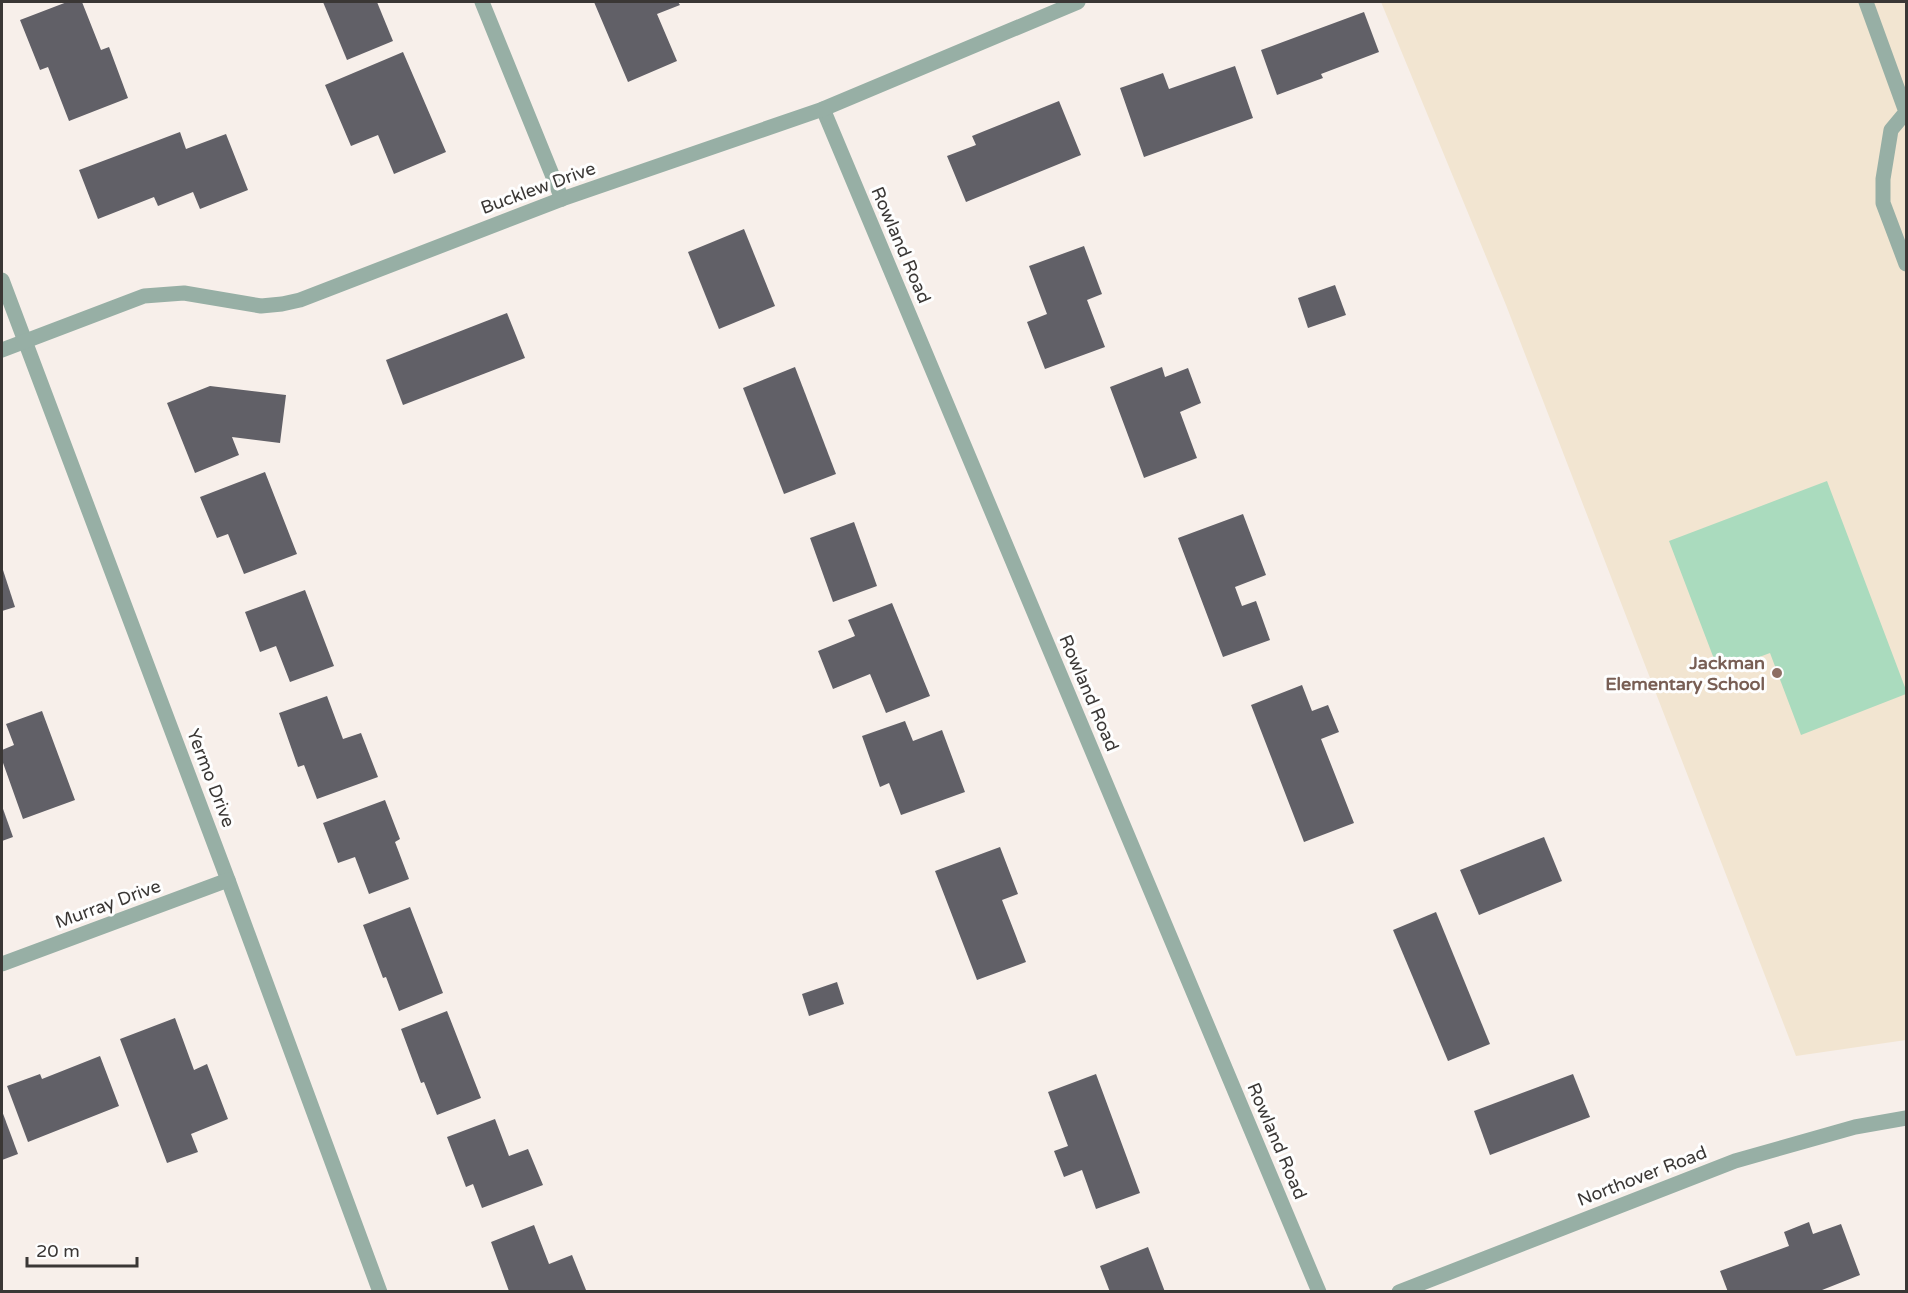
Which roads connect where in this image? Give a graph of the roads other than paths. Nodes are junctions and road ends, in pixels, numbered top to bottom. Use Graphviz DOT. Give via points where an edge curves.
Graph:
graph roads {
  1 [pos="482,2"];
  2 [pos="1078,2"];
  3 [pos="1866,2"];
  4 [pos="823,109"];
  5 [pos="1906,112"];
  6 [pos="562,199"];
  7 [pos="1906,264"];
  8 [pos="2,280"];
  9 [pos="25,341"];
  10 [pos="2,350"];
  11 [pos="228,880"];
  12 [pos="2,964"];
  13 [pos="1906,1118"];
  14 [pos="380,1292"];
  15 [pos="1319,1292"];
  16 [pos="1399,1292"];
  1 -- 6 [label="street"];
  2 -- 4 [label="street, Bucklew Drive"];
  3 -- 5 [label="street"];
  4 -- 6 [label="street, Bucklew Drive"];
  4 -- 15 [label="street, Rowland Road"];
  5 -- 7 [label="street" via="1891,130 1883,203"];
  6 -- 9 [label="street, Bucklew Drive" via="300,300 261,306 184,293 144,296"];
  8 -- 9 [label="street, Yermo Drive"];
  9 -- 10 [label="street, Bucklew Drive"];
  9 -- 11 [label="street, Yermo Drive"];
  11 -- 12 [label="street, Murray Drive"];
  11 -- 14 [label="street, Yermo Drive"];
  13 -- 16 [label="street, Northover Road" via="1855,1127 1735,1161"];
}
